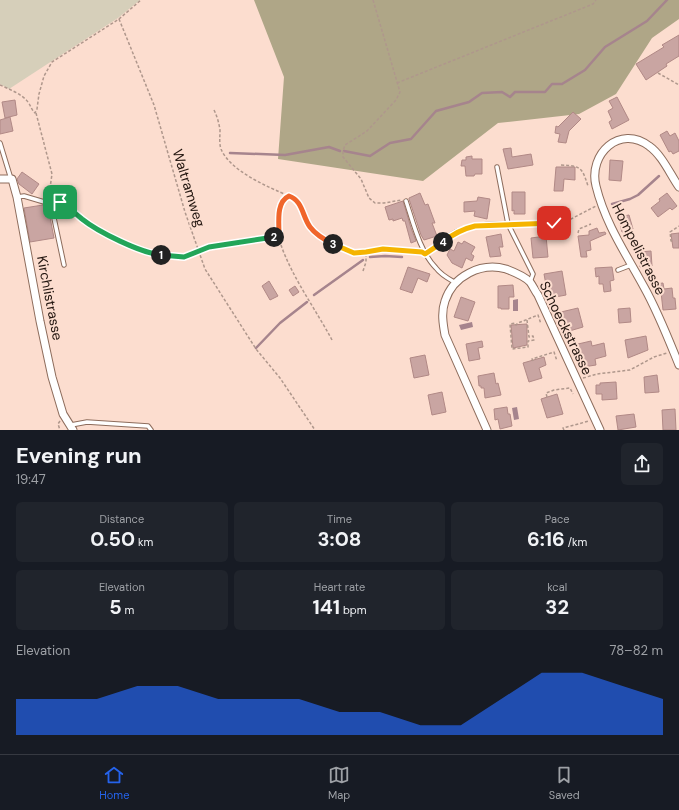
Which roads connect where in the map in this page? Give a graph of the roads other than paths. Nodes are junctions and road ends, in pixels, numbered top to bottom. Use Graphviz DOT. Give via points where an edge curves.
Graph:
graph roads {
  1 [pos="0,143"];
  2 [pos="497,167"];
  3 [pos="0,179"];
  4 [pos="12,179"];
  5 [pos="679,188"];
  6 [pos="17,197"];
  7 [pos="406,201"];
  8 [pos="508,224"];
  9 [pos="527,224"];
  10 [pos="425,254"];
  11 [pos="64,265"];
  12 [pos="631,265"];
  13 [pos="618,270"];
  14 [pos="530,282"];
  15 [pos="456,283"];
  16 [pos="679,365"];
  17 [pos="72,427"];
  18 [pos="151,430"];
  19 [pos="487,430"];
  20 [pos="600,430"];
  1 -- 4 [label="lane"];
  2 -- 8 [label="lane"];
  3 -- 4 [label="street"];
  4 -- 6 [label="street, Kirchlistrasse"];
  5 -- 12 [label="street, Hompelistrasse" via="656,152 642,141 630,138 620,140 611,144 599,157 595,165 596,185 612,229"];
  6 -- 11 [label="lane" via="24,196 51,204"];
  6 -- 17 [label="street, Kirchlistrasse" via="52,377 63,414"];
  7 -- 10 [label="lane"];
  8 -- 9 [label="lane"];
  8 -- 10 [label="lane" via="464,228"];
  8 -- 14 [label="lane" via="533,274"];
  10 -- 15 [label="lane" via="435,268"];
  12 -- 13 [label="lane"];
  12 -- 16 [label="street, Hompelistrasse" via="659,317"];
  14 -- 15 [label="street, Schoeckstrasse" via="516,273 496,266 467,274"];
  14 -- 20 [label="street, Schoeckstrasse"];
  15 -- 19 [label="street, Schoeckstrasse" via="444,302 442,323"];
  17 -- 18 [label="lane" via="87,422 148,426"];
}
